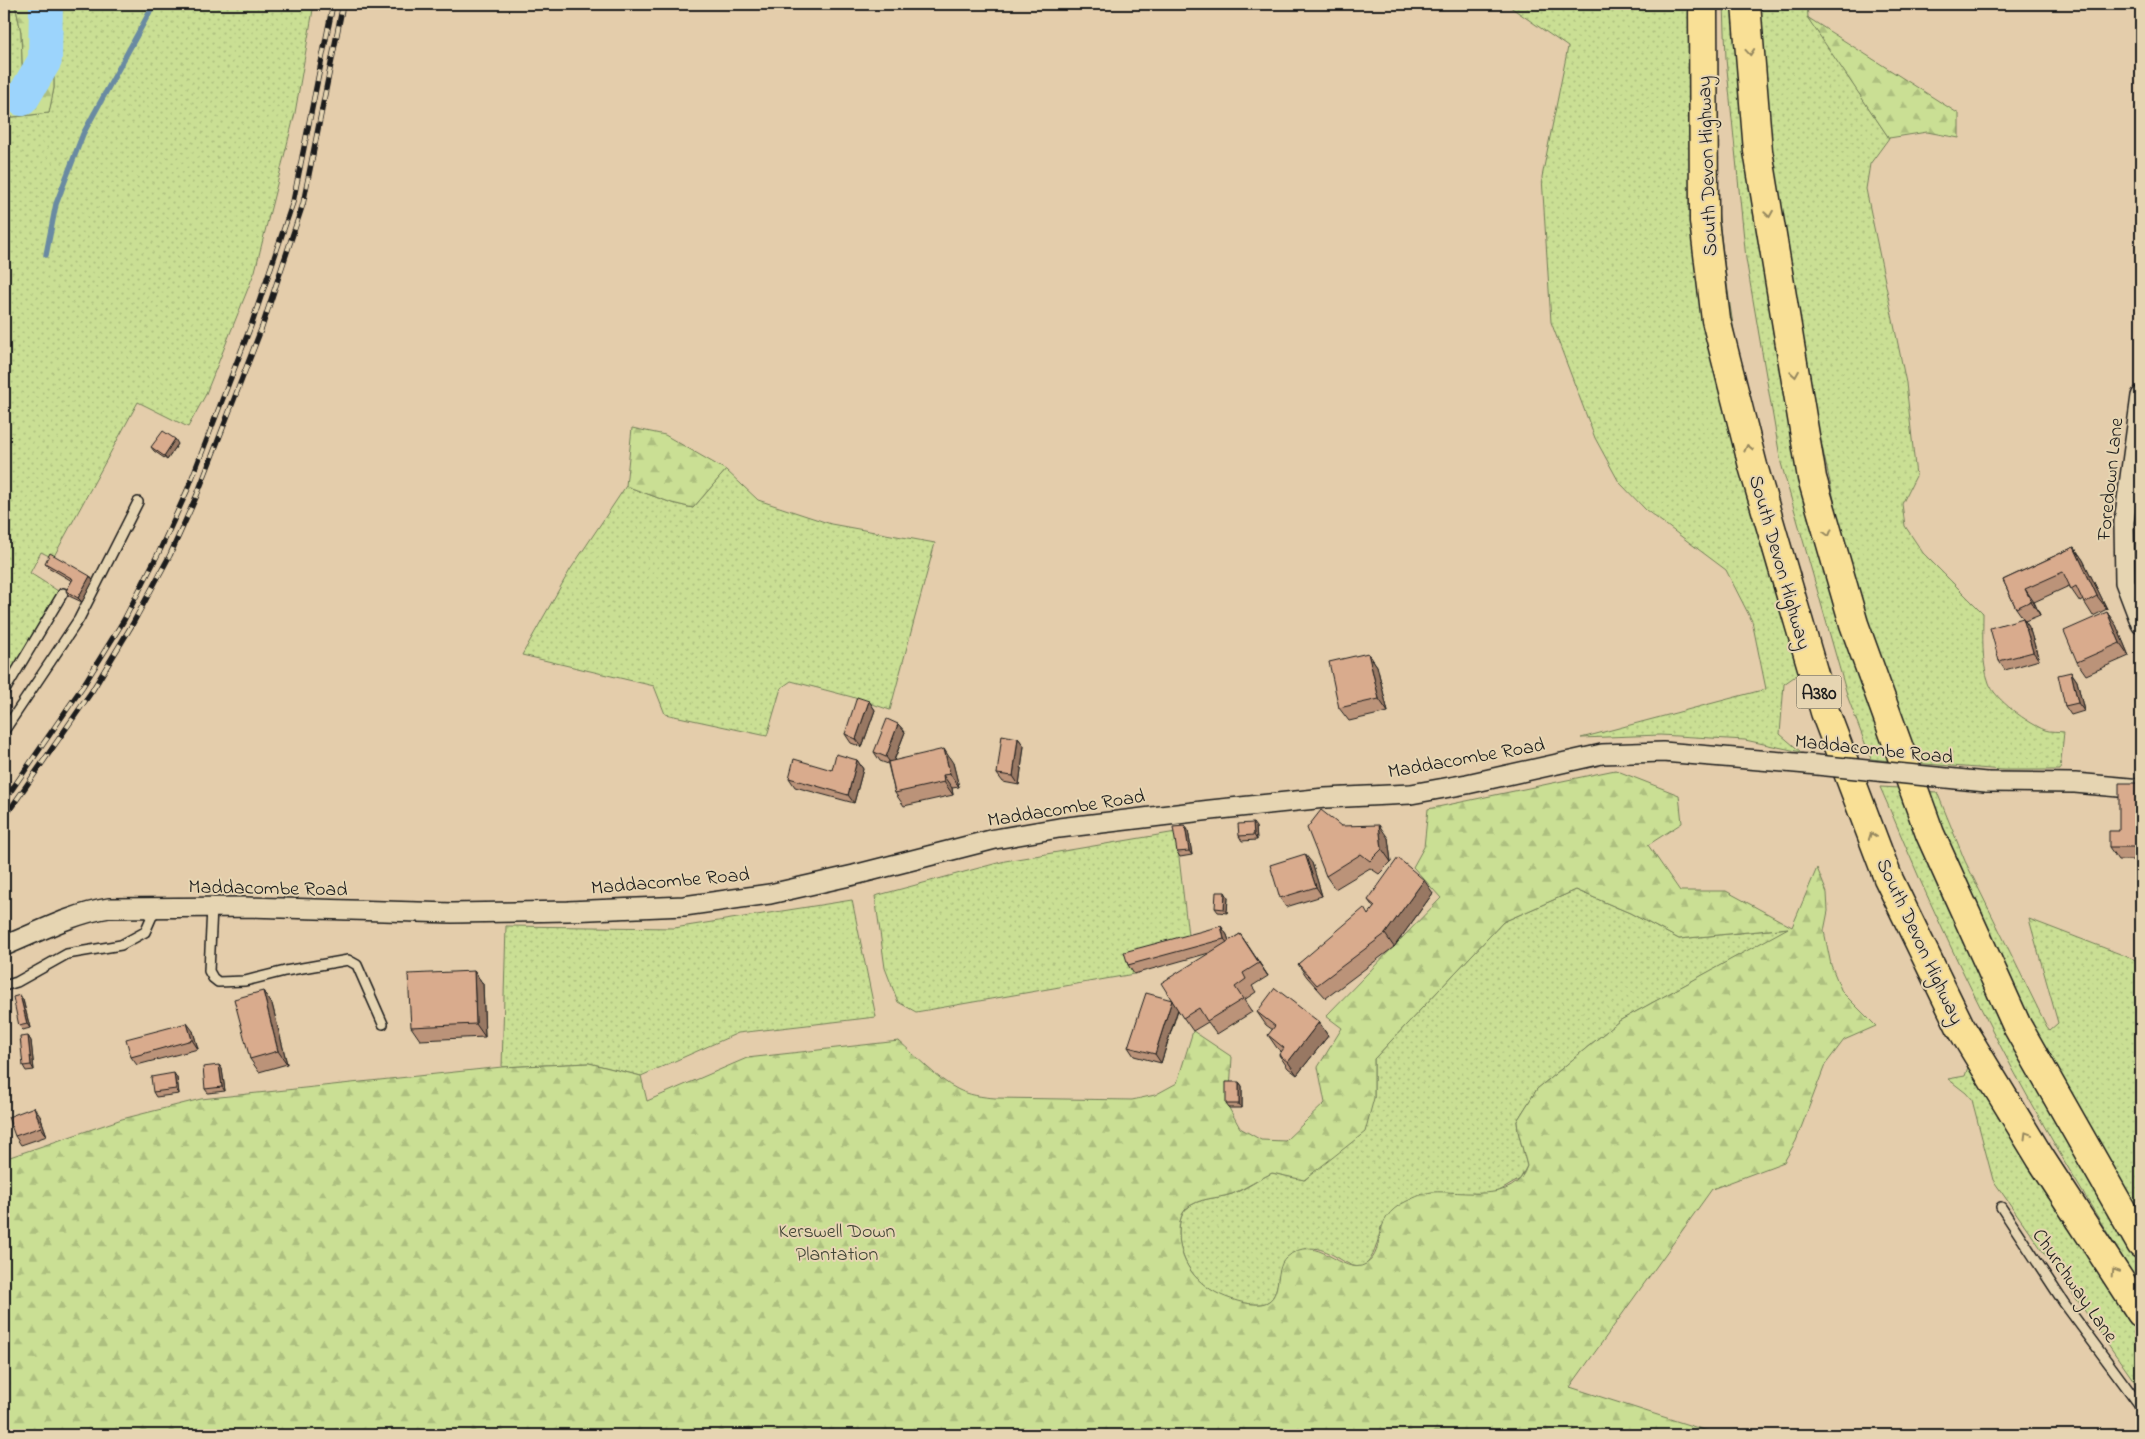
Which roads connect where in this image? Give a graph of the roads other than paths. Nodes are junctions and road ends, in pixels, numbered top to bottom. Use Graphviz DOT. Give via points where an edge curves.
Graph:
graph roads {
  1 [pos="1703,4"];
  2 [pos="1746,4"];
  3 [pos="2141,396"];
  4 [pos="138,502"];
  5 [pos="63,593"];
  6 [pos="2141,624"];
  7 [pos="4,692"];
  8 [pos="4,731"];
  9 [pos="2141,789"];
  10 [pos="156,907"];
  11 [pos="212,907"];
  12 [pos="4,946"];
  13 [pos="4,986"];
  14 [pos="383,1024"];
  15 [pos="2001,1207"];
  16 [pos="2141,1244"];
  17 [pos="2141,1313"];
  18 [pos="2141,1407"];
  17 -- 1 [label="highway, South Devon Highway / A380, one-way" via="1960,1026 1888,878 1825,712 1753,466 1716,320 1704,221"];
  2 -- 16 [label="highway, A380, one-way" via="1758,150 1812,478 1854,624 1930,834 2017,1026"];
  3 -- 6 [label="street, Foredown Lane" via="2124,522 2125,582"];
  4 -- 8 [label="lane" via="79,619"];
  5 -- 7 [label="lane"];
  9 -- 11 [label="street, Maddacombe Road, bridge" via="2075,783 1986,782 1663,752 1602,754 1411,794 1325,798 1041,831 995,839 770,894 684,906 452,913"];
  10 -- 11 [label="street, Maddacombe Road"];
  10 -- 12 [label="street, Maddacombe Road" via="95,910"];
  10 -- 13 [label="lane" via="145,932 120,944 67,954"];
  11 -- 14 [label="lane" via="209,971 218,982 245,981 348,960 357,965"];
  15 -- 18 [label="lane, Churchway Lane" via="2064,1302"];
}
